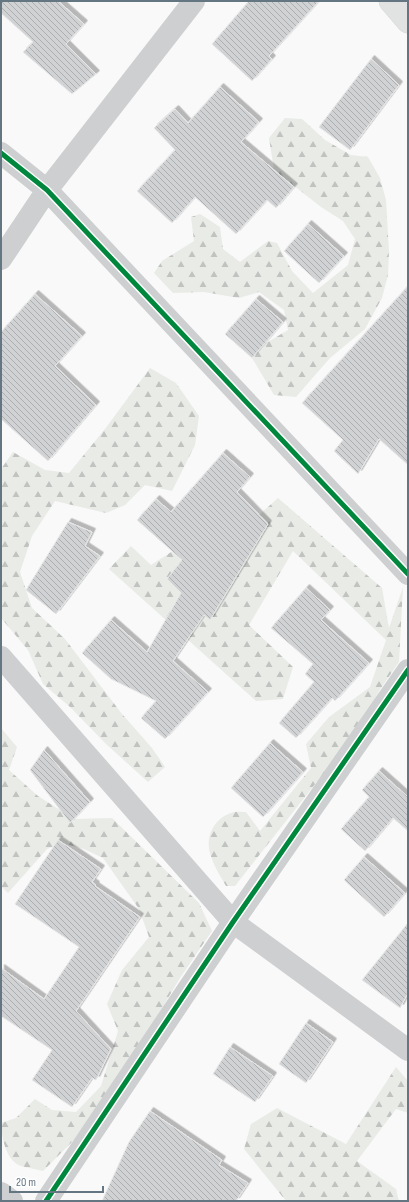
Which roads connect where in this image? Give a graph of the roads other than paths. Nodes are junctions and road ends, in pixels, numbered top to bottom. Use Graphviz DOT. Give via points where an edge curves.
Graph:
graph roads {
  1 [pos="194,1"];
  2 [pos="390,1"];
  3 [pos="408,22"];
  4 [pos="1,153"];
  5 [pos="47,190"];
  6 [pos="1,259"];
  7 [pos="408,574"];
  8 [pos="1,657"];
  9 [pos="408,670"];
  10 [pos="234,922"];
  11 [pos="408,1050"];
  12 [pos="1,1193"];
  13 [pos="12,1201"];
  14 [pos="46,1201"];
  1 -- 5 [label="street"];
  2 -- 3 [label="main road"];
  4 -- 5 [label="street"];
  5 -- 6 [label="street"];
  5 -- 7 [label="street"];
  8 -- 10 [label="street"];
  9 -- 10 [label="street"];
  10 -- 11 [label="street"];
  10 -- 14 [label="street"];
  12 -- 13 [label="street"];
}
